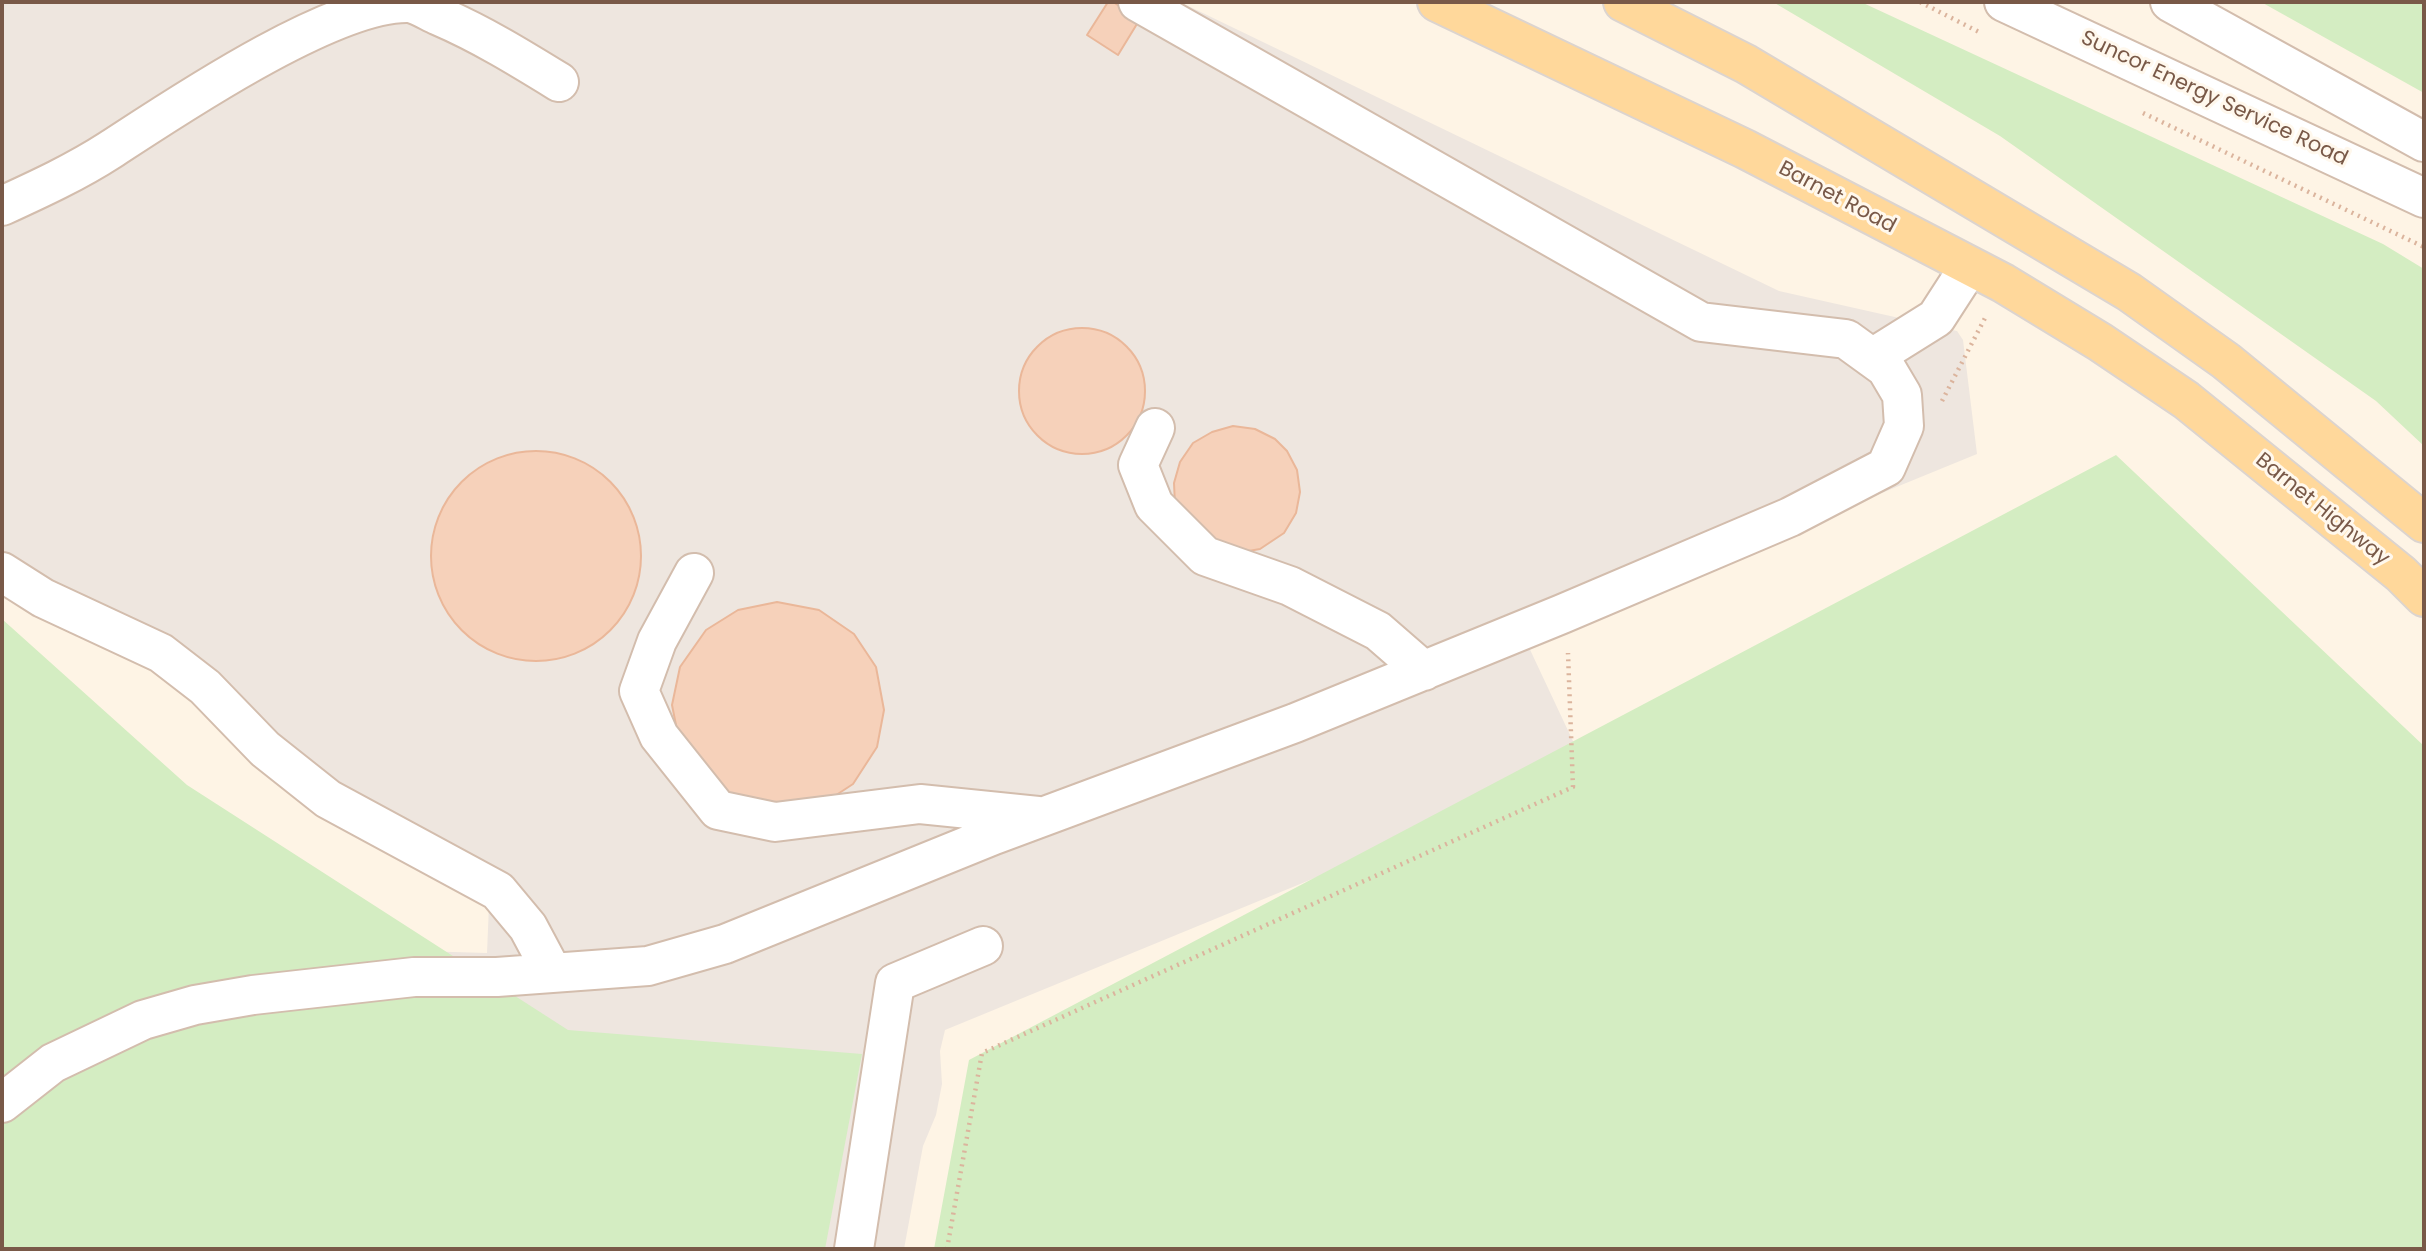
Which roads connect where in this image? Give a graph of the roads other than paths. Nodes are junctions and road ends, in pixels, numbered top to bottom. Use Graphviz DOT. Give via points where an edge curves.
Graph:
graph roads {
  1 [pos="1138,2"];
  2 [pos="1437,2"];
  3 [pos="1623,2"];
  4 [pos="2004,2"];
  5 [pos="2170,2"];
  6 [pos="559,82"];
  7 [pos="2424,142"];
  8 [pos="2424,198"];
  9 [pos="2,206"];
  10 [pos="1969,267"];
  11 [pos="1872,358"];
  12 [pos="2218,426"];
  13 [pos="1155,428"];
  14 [pos="2424,523"];
  15 [pos="2,572"];
  16 [pos="694,573"];
  17 [pos="2424,597"];
  18 [pos="1424,671"];
  19 [pos="1043,817"];
  20 [pos="983,946"];
  21 [pos="552,972"];
  22 [pos="2,1103"];
  23 [pos="854,1249"];
  1 -- 11 [label="lane" via="1701,322 1846,340"];
  2 -- 10 [label="main road, Barnet Road" via="1745,149"];
  3 -- 14 [label="main road" via="1746,64 2129,292 2226,360"];
  4 -- 8 [label="lane, Suncor Energy Service Road"];
  5 -- 7 [label="lane"];
  6 -- 9 [label="lane" via="474,31 410,3 358,7 282,40 173,105 110,150"];
  10 -- 11 [label="lane" via="1936,318"];
  10 -- 12 [label="main road, Barnet Road" via="2111,349"];
  11 -- 18 [label="lane" via="1886,368 1902,395 1904,426 1886,467 1790,517"];
  12 -- 17 [label="main road, Barnet Highway"];
  13 -- 18 [label="lane" via="1138,465 1154,505 1205,556 1290,586 1378,631"];
  15 -- 21 [label="lane" via="43,598 161,653 205,687 265,749 328,799 498,891 528,927"];
  16 -- 19 [label="lane" via="657,641 639,691 659,736 718,810 775,822 920,804"];
  18 -- 19 [label="lane"];
  19 -- 21 [label="lane" via="725,944 648,966"];
  20 -- 23 [label="lane" via="895,983"];
  21 -- 22 [label="lane" via="415,977 195,1006 143,1020 52,1063"];
}
